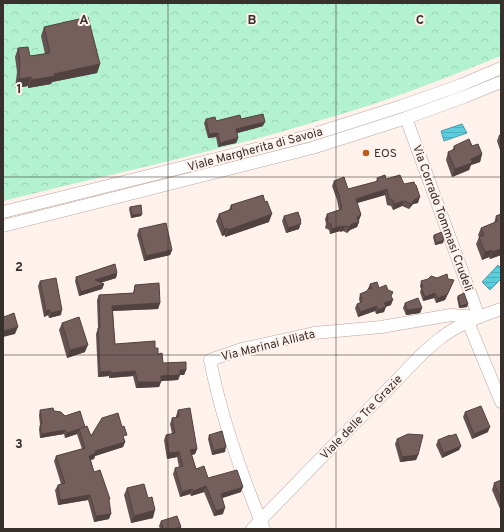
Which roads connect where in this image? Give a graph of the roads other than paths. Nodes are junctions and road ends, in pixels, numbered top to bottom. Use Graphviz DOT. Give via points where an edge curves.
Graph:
graph roads {
  1 [pos="501,68"];
  2 [pos="501,82"];
  3 [pos="406,118"];
  4 [pos="3,212"];
  5 [pos="3,226"];
  6 [pos="501,309"];
  7 [pos="479,317"];
  8 [pos="468,322"];
  9 [pos="501,402"];
  10 [pos="262,525"];
  11 [pos="252,529"];
  1 -- 4 [label="street, Viale Margherita di Savoia" via="402,106 308,136"];
  2 -- 3 [label="street, Viale Margherita di Savoia"];
  3 -- 5 [label="street, Viale Margherita di Savoia" via="312,148"];
  3 -- 7 [label="street, Via Corrado Tommasi Crudeli"];
  6 -- 7 [label="street, Via Marinai Alliata"];
  7 -- 8 [label="street, Viale delle Tre Grazie"];
  7 -- 10 [label="street, Via Marinai Alliata" via="451,315 381,327 314,333 242,349 210,360 236,454"];
  8 -- 9 [label="street"];
  8 -- 10 [label="street, Viale delle Tre Grazie" via="442,337 422,354"];
  10 -- 11 [label="street, Viale delle Tre Grazie"];
}
